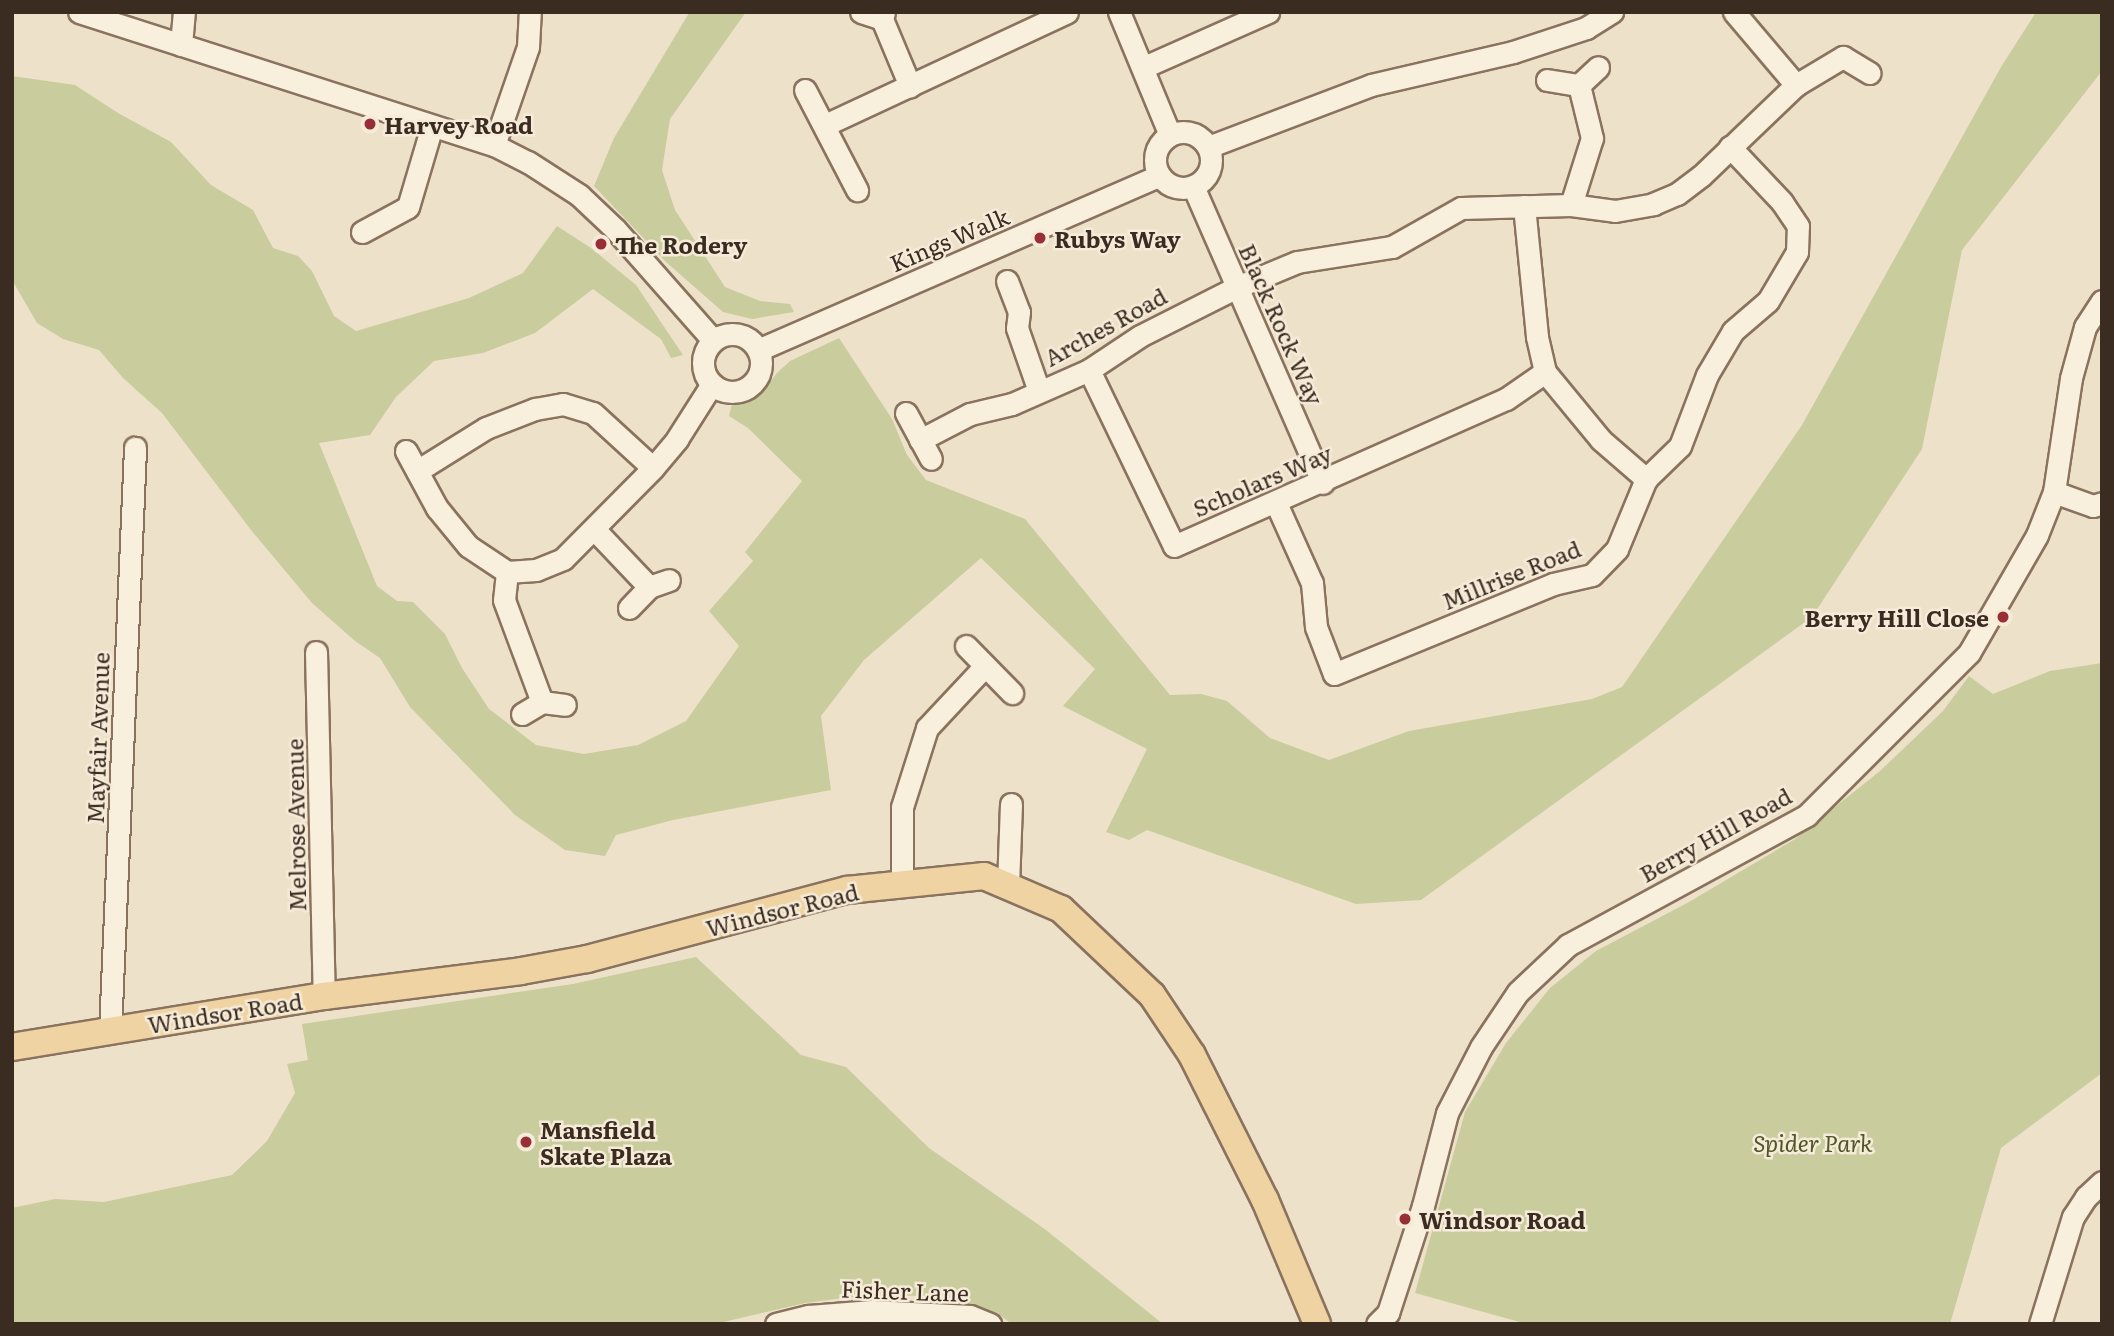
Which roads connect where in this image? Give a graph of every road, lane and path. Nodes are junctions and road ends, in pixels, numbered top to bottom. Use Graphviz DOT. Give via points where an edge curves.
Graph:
graph roads {
  1 [pos="79,12"];
  2 [pos="184,12"];
  3 [pos="530,12"];
  4 [pos="861,12"];
  5 [pos="1067,12"];
  6 [pos="1119,12"];
  7 [pos="1268,12"];
  8 [pos="1612,12"];
  9 [pos="1734,12"];
  10 [pos="883,15"];
  11 [pos="181,45"];
  12 [pos="1144,67"];
  13 [pos="1598,67"];
  14 [pos="1870,74"];
  15 [pos="1547,80"];
  16 [pos="1579,85"];
  17 [pos="1796,85"];
  18 [pos="805,90"];
  19 [pos="902,98"];
  20 [pos="825,125"];
  21 [pos="432,126"];
  22 [pos="1170,135"];
  23 [pos="494,145"];
  24 [pos="1208,147"];
  25 [pos="1730,147"];
  26 [pos="1160,175"];
  27 [pos="1193,186"];
  28 [pos="857,190"];
  29 [pos="1571,205"];
  30 [pos="1524,206"];
  31 [pos="362,232"];
  32 [pos="1007,281"];
  33 [pos="1237,287"];
  34 [pos="2102,301"];
  35 [pos="713,340"];
  36 [pos="758,350"];
  37 [pos="1089,370"];
  38 [pos="1545,372"];
  39 [pos="712,384"];
  40 [pos="1039,391"];
  41 [pos="905,413"];
  42 [pos="920,440"];
  43 [pos="135,448"];
  44 [pos="406,450"];
  45 [pos="931,459"];
  46 [pos="653,468"];
  47 [pos="417,471"];
  48 [pos="1646,479"];
  49 [pos="1323,483"];
  50 [pos="2054,492"];
  51 [pos="1276,503"];
  52 [pos="2102,503"];
  53 [pos="594,529"];
  54 [pos="507,572"];
  55 [pos="629,608"];
  56 [pos="966,646"];
  57 [pos="316,652"];
  58 [pos="985,666"];
  59 [pos="1012,694"];
  60 [pos="542,702"];
  61 [pos="565,705"];
  62 [pos="522,714"];
  63 [pos="1012,804"];
  64 [pos="902,884"];
  65 [pos="1008,886"];
  66 [pos="324,996"];
  67 [pos="110,1031"];
  68 [pos="12,1047"];
  69 [pos="2102,1182"];
  70 [pos="873,1317"];
  71 [pos="776,1324"];
  72 [pos="990,1324"];
  73 [pos="1317,1324"];
  74 [pos="1377,1324"];
  75 [pos="2040,1324"];
  1 -- 11 [label="street"];
  2 -- 11 [label="street"];
  3 -- 23 [label="street" via="528,47"];
  4 -- 10 [label="street"];
  5 -- 19 [label="street"];
  6 -- 12 [label="street"];
  7 -- 12 [label="street"];
  8 -- 24 [label="street" via="1586,28 1513,52 1371,85"];
  9 -- 17 [label="street"];
  10 -- 19 [label="street"];
  11 -- 21 [label="street"];
  12 -- 22 [label="street"];
  13 -- 16 [label="street"];
  14 -- 17 [label="street, Arches Road" via="1848,48"];
  15 -- 16 [label="street"];
  16 -- 29 [label="street" via="1592,138"];
  17 -- 25 [label="street, Arches Road"];
  18 -- 20 [label="street"];
  19 -- 20 [label="street"];
  20 -- 28 [label="street"];
  21 -- 23 [label="street"];
  21 -- 31 [label="street" via="408,207"];
  22 -- 24 [label="street" via="1195,135"];
  22 -- 26 [label="street" via="1157,149"];
  23 -- 35 [label="street" via="579,195"];
  24 -- 27 [label="street" via="1207,174"];
  25 -- 29 [label="street, Arches Road" via="1677,194 1653,204 1615,211"];
  25 -- 48 [label="street, Millrise Road" via="1782,202 1798,226 1797,252 1768,301 1733,331 1707,375 1680,446"];
  26 -- 27 [label="street" via="1174,187"];
  26 -- 36 [label="street, Kings Walk"];
  27 -- 33 [label="street, Black Rock Way"];
  29 -- 30 [label="street, Arches Road"];
  30 -- 33 [label="street, Arches Road" via="1461,208 1392,247 1297,262"];
  30 -- 38 [label="street" via="1537,337"];
  32 -- 40 [label="street" via="1020,312 1017,328"];
  33 -- 37 [label="street, Arches Road" via="1172,319"];
  33 -- 49 [label="street, Black Rock Way"];
  34 -- 50 [label="street, Berry Hill Road" via="2085,327 2071,378"];
  35 -- 36 [label="street" via="738,334"];
  35 -- 39 [label="street" via="703,367"];
  36 -- 39 [label="street" via="761,367 753,384 737,392"];
  37 -- 40 [label="street, Arches Road"];
  37 -- 51 [label="street, Scholars Way" via="1174,547"];
  38 -- 48 [label="street" via="1601,440"];
  38 -- 49 [label="street, Scholars Way" via="1506,399"];
  39 -- 46 [label="street"];
  40 -- 42 [label="street, Arches Road" via="1012,404 970,414"];
  41 -- 42 [label="street"];
  42 -- 45 [label="street"];
  43 -- 67 [label="street, Mayfair Avenue"];
  44 -- 47 [label="street"];
  46 -- 47 [label="street" via="593,413 563,404 535,409 486,428"];
  46 -- 53 [label="street"];
  47 -- 54 [label="street" via="437,508 468,546"];
  48 -- 51 [label="street, Millrise Road" via="1617,549 1591,575 1553,584 1334,674 1316,627 1312,583"];
  49 -- 51 [label="street, Scholars Way"];
  50 -- 52 [label="street" via="2093,506"];
  50 -- 74 [label="street, Berry Hill Road" via="2038,535 1969,653 1807,815 1568,945 1518,992 1480,1046 1447,1113 1388,1313"];
  53 -- 54 [label="street" via="563,558 536,570"];
  53 -- 55 [label="street" via="659,584"];
  54 -- 60 [label="street" via="504,600"];
  56 -- 58 [label="street"];
  57 -- 66 [label="street, Melrose Avenue"];
  58 -- 59 [label="street"];
  58 -- 64 [label="street" via="927,727 902,807"];
  60 -- 61 [label="street"];
  60 -- 62 [label="street"];
  63 -- 65 [label="street"];
  64 -- 65 [label="main road, Windsor Road" via="984,876"];
  64 -- 66 [label="main road, Windsor Road" via="847,890 587,959"];
  65 -- 73 [label="main road, Windsor Road" via="1061,909 1152,995 1192,1055 1265,1200"];
  66 -- 67 [label="main road, Windsor Road"];
  67 -- 68 [label="main road, Windsor Road"];
  69 -- 75 [label="street" via="2073,1217"];
  70 -- 71 [label="street, Fisher Lane" via="809,1316"];
  70 -- 72 [label="street, Fisher Lane" via="970,1316"];
}
